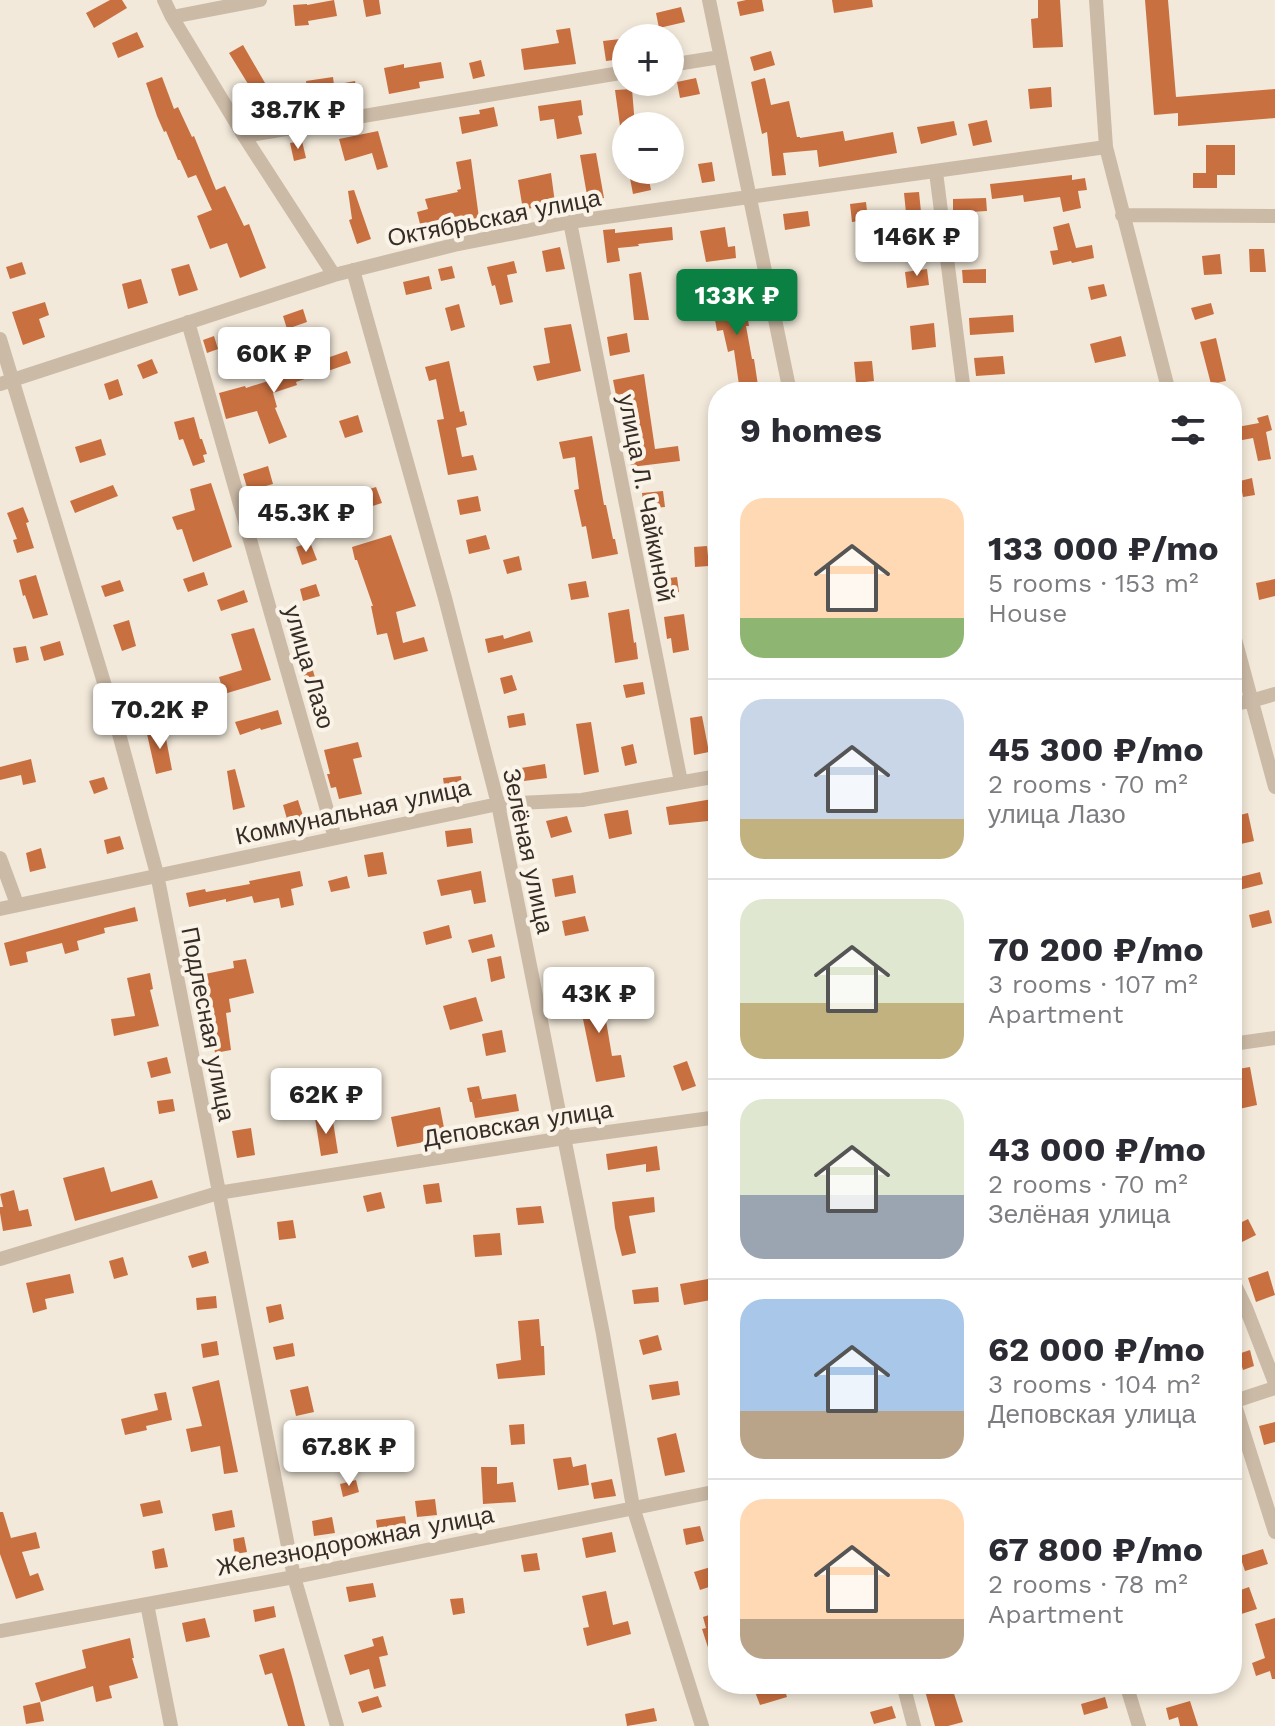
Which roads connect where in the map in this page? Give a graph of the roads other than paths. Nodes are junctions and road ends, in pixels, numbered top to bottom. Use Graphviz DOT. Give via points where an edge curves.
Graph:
graph roads {
  1 [pos="164,0"];
  2 [pos="260,0"];
  3 [pos="709,0"];
  4 [pos="1096,0"];
  5 [pos="172,17"];
  6 [pos="720,57"];
  7 [pos="684,63"];
  8 [pos="612,74"];
  9 [pos="244,136"];
  10 [pos="1106,147"];
  11 [pos="936,172"];
  12 [pos="750,196"];
  13 [pos="1122,215"];
  14 [pos="1275,216"];
  15 [pos="570,222"];
  16 [pos="353,270"];
  17 [pos="334,275"];
  18 [pos="188,322"];
  19 [pos="0,339"];
  20 [pos="7,382"];
  21 [pos="788,382"];
  22 [pos="963,382"];
  23 [pos="1166,382"];
  24 [pos="1242,666"];
  25 [pos="1275,694"];
  26 [pos="1251,701"];
  27 [pos="1242,702"];
  28 [pos="708,778"];
  29 [pos="681,782"];
  30 [pos="1275,787"];
  31 [pos="498,804"];
  32 [pos="335,838"];
  33 [pos="0,858"];
  34 [pos="157,874"];
  35 [pos="17,904"];
  36 [pos="0,909"];
  37 [pos="1275,1038"];
  38 [pos="1242,1043"];
  39 [pos="708,1118"];
  40 [pos="564,1138"];
  41 [pos="218,1193"];
  42 [pos="0,1259"];
  43 [pos="1242,1300"];
  44 [pos="1275,1386"];
  45 [pos="1242,1399"];
  46 [pos="1242,1430"];
  47 [pos="708,1493"];
  48 [pos="633,1507"];
  49 [pos="1275,1532"];
  50 [pos="294,1577"];
  51 [pos="147,1604"];
  52 [pos="0,1631"];
  53 [pos="906,1694"];
  54 [pos="1129,1694"];
  55 [pos="171,1726"];
  56 [pos="337,1726"];
  57 [pos="702,1726"];
  58 [pos="914,1726"];
  59 [pos="1139,1726"];
  1 -- 5 [label="street"];
  2 -- 5 [label="street"];
  3 -- 6 [label="street"];
  4 -- 10 [label="street"];
  5 -- 9 [label="street"];
  6 -- 7 [label="street"];
  6 -- 12 [label="street"];
  8 -- 9 [label="street"];
  9 -- 17 [label="street"];
  10 -- 11 [label="street, Октябрьская улица"];
  10 -- 13 [label="street"];
  11 -- 12 [label="street, Октябрьская улица"];
  11 -- 22 [label="street"];
  12 -- 15 [label="street, Октябрьская улица"];
  12 -- 21 [label="street"];
  13 -- 14 [label="street"];
  13 -- 23 [label="street"];
  15 -- 16 [label="street, Октябрьская улица"];
  15 -- 29 [label="street, улица Л. Чайкиной"];
  16 -- 17 [label="street, Октябрьская улица"];
  16 -- 31 [label="street, Зелёная улица"];
  17 -- 18 [label="street, Октябрьская улица"];
  18 -- 20 [label="street, Октябрьская улица"];
  18 -- 32 [label="street, улица Лазо"];
  19 -- 20 [label="street, Подлесная улица"];
  20 -- 34 [label="street, Подлесная улица" via="115,719"];
  24 -- 26 [label="street"];
  25 -- 26 [label="street"];
  26 -- 27 [label="street"];
  26 -- 30 [label="street"];
  28 -- 29 [label="street, Коммунальная улица"];
  29 -- 31 [label="street, Коммунальная улица" via="582,800"];
  31 -- 32 [label="street, Коммунальная улица"];
  31 -- 40 [label="street, Зелёная улица"];
  32 -- 34 [label="street, Коммунальная улица"];
  33 -- 35 [label="street"];
  34 -- 35 [label="street, Коммунальная улица"];
  34 -- 41 [label="street, Подлесная улица"];
  35 -- 36 [label="street, Коммунальная улица"];
  37 -- 38 [label="street"];
  39 -- 40 [label="street, Деповская улица"];
  40 -- 41 [label="street, Деповская улица"];
  40 -- 48 [label="street, Зелёная улица"];
  41 -- 42 [label="street, Деповская улица"];
  41 -- 50 [label="street, Подлесная улица"];
  43 -- 44 [label="street"];
  44 -- 45 [label="street"];
  46 -- 49 [label="street"];
  47 -- 48 [label="street, Железнодорожная улица"];
  48 -- 50 [label="street, Железнодорожная улица"];
  48 -- 57 [label="street, Зелёная улица"];
  50 -- 51 [label="street, Железнодорожная улица"];
  50 -- 56 [label="street, Подлесная улица"];
  51 -- 52 [label="street, Железнодорожная улица"];
  51 -- 55 [label="street"];
  53 -- 58 [label="street"];
  54 -- 59 [label="street"];
}
